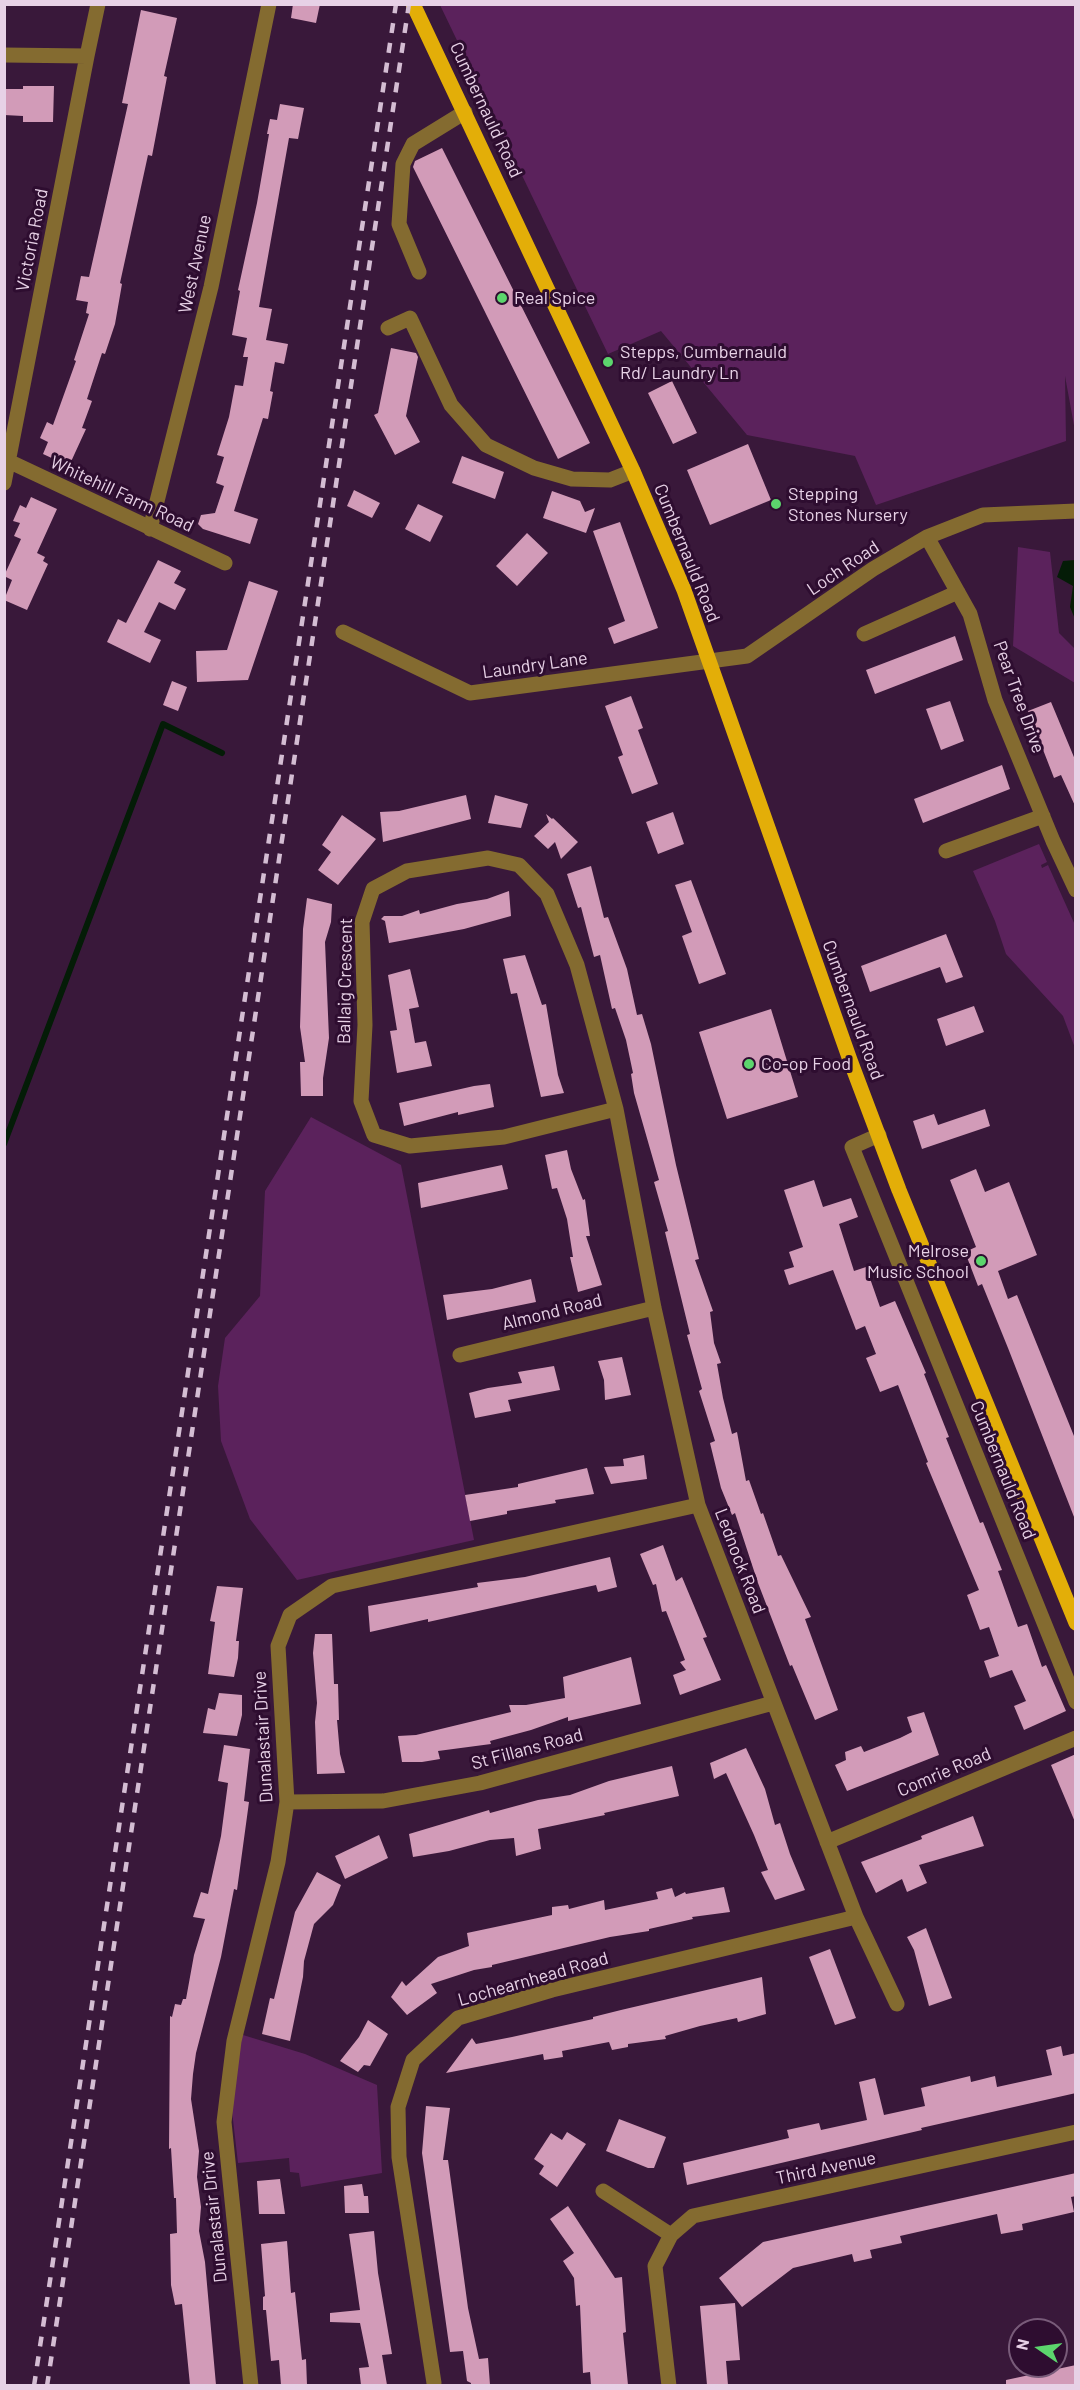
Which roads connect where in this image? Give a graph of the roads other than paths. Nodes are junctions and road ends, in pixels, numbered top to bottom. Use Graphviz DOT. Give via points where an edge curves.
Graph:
graph roads {
  1 [pos="98,4"];
  2 [pos="269,4"];
  3 [pos="413,4"];
  4 [pos="4,55"];
  5 [pos="87,56"];
  6 [pos="465,112"];
  7 [pos="419,272"];
  8 [pos="388,328"];
  9 [pos="7,461"];
  10 [pos="633,471"];
  11 [pos="4,483"];
  12 [pos="1076,511"];
  13 [pos="150,529"];
  14 [pos="927,537"];
  15 [pos="225,562"];
  16 [pos="958,592"];
  17 [pos="343,632"];
  18 [pos="864,634"];
  19 [pos="708,661"];
  20 [pos="1043,816"];
  21 [pos="946,851"];
  22 [pos="1076,890"];
  23 [pos="616,1109"];
  24 [pos="879,1135"];
  25 [pos="654,1308"];
  26 [pos="460,1354"];
  27 [pos="698,1506"];
  28 [pos="1076,1623"];
  29 [pos="1076,1702"];
  30 [pos="773,1703"];
  31 [pos="1076,1738"];
  32 [pos="287,1802"];
  33 [pos="827,1842"];
  34 [pos="856,1917"];
  35 [pos="897,2004"];
  36 [pos="1076,2132"];
  37 [pos="603,2191"];
  38 [pos="670,2235"];
  39 [pos="434,2383"];
  40 [pos="251,2385"];
  41 [pos="669,2385"];
  1 -- 5 [label="street, Victoria Road"];
  2 -- 13 [label="street, West Avenue" via="212,287"];
  3 -- 6 [label="main road, Cumbernauld Road"];
  4 -- 5 [label="street"];
  5 -- 9 [label="street, Victoria Road"];
  6 -- 7 [label="street" via="413,144 403,164 399,224"];
  6 -- 10 [label="main road, Cumbernauld Road"];
  8 -- 10 [label="street" via="410,318 451,405 486,445 534,468 572,479 610,480"];
  9 -- 11 [label="street, Victoria Road"];
  9 -- 13 [label="street, Whitehill Farm Road"];
  10 -- 19 [label="main road, Cumbernauld Road" via="684,590"];
  12 -- 14 [label="street, Loch Road" via="983,515"];
  13 -- 15 [label="street, Whitehill Farm Road"];
  14 -- 16 [label="street, Pear Tree Drive"];
  14 -- 19 [label="street, Loch Road" via="873,569 747,656"];
  16 -- 18 [label="street"];
  16 -- 20 [label="street, Pear Tree Drive" via="970,614 995,700"];
  17 -- 19 [label="street, Laundry Lane" via="470,693"];
  19 -- 24 [label="main road, Cumbernauld Road" via="819,978"];
  20 -- 21 [label="street"];
  20 -- 22 [label="street, Pear Tree Drive"];
  23 -- 23 [label="street, Ballaig Crescent" via="578,965 548,894 519,866 488,858 407,871 373,889 362,922 361,1101 374,1135 410,1146 504,1137"];
  23 -- 25 [label="street, Lednock Road"];
  24 -- 28 [label="main road, Cumbernauld Road"];
  24 -- 29 [label="street, Cumbernauld Road" via="852,1147"];
  25 -- 26 [label="street, Almond Road"];
  25 -- 27 [label="street, Lednock Road"];
  27 -- 30 [label="street, Lednock Road"];
  27 -- 32 [label="street, Dunalastair Drive" via="332,1586 290,1615 278,1646"];
  30 -- 32 [label="street, St Fillans Road" via="480,1783 383,1801"];
  30 -- 33 [label="street, Lednock Road"];
  31 -- 33 [label="street, Comrie Road"];
  32 -- 40 [label="street, Dunalastair Drive" via="278,1862 234,2041 224,2122"];
  33 -- 34 [label="street, Lednock Road"];
  34 -- 35 [label="street, Lednock Road"];
  34 -- 39 [label="street, Lochearnhead Road" via="552,1990 458,2018 413,2060 398,2107 399,2157"];
  36 -- 38 [label="street, Third Avenue" via="693,2216"];
  37 -- 38 [label="street"];
  38 -- 41 [label="street" via="655,2266"];
}
